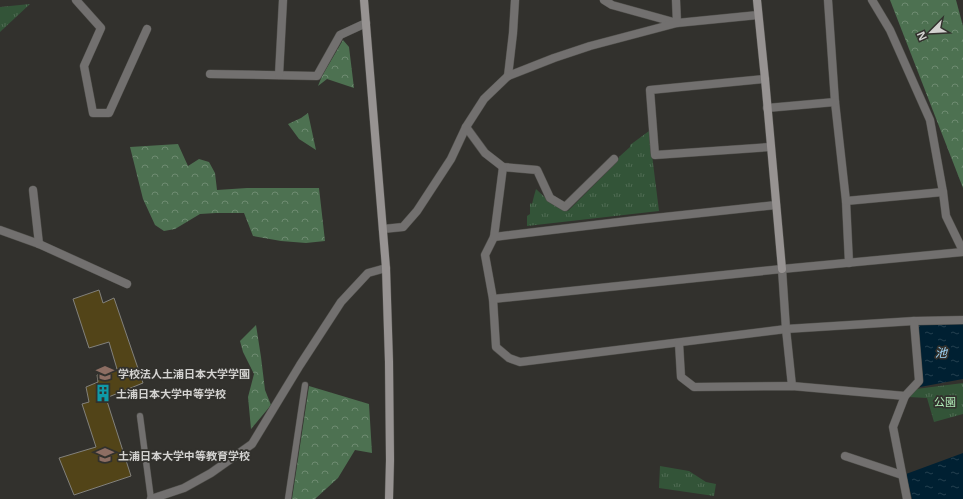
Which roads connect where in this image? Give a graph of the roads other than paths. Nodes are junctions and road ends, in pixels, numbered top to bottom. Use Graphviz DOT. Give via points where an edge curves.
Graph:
graph roads {
  1 [pos="76,0"];
  2 [pos="283,0"];
  3 [pos="364,0"];
  4 [pos="515,0"];
  5 [pos="604,0"];
  6 [pos="676,0"];
  7 [pos="757,0"];
  8 [pos="828,0"];
  9 [pos="872,0"];
  10 [pos="758,15"];
  11 [pos="366,23"];
  12 [pos="677,23"];
  13 [pos="147,29"];
  14 [pos="210,74"];
  15 [pos="279,76"];
  16 [pos="508,76"];
  17 [pos="765,79"];
  18 [pos="835,102"];
  19 [pos="767,108"];
  20 [pos="466,127"];
  21 [pos="770,146"];
  22 [pos="614,159"];
  23 [pos="503,167"];
  24 [pos="33,190"];
  25 [pos="943,192"];
  26 [pos="846,201"];
  27 [pos="776,205"];
  28 [pos="383,229"];
  29 [pos="0,230"];
  30 [pos="494,237"];
  31 [pos="39,244"];
  32 [pos="963,251"];
  33 [pos="849,263"];
  34 [pos="386,268"];
  35 [pos="782,269"];
  36 [pos="127,284"];
  37 [pos="493,299"];
  38 [pos="914,320"];
  39 [pos="963,320"];
  40 [pos="786,329"];
  41 [pos="679,343"];
  42 [pos="305,385"];
  43 [pos="792,386"];
  44 [pos="905,396"];
  45 [pos="140,416"];
  46 [pos="845,456"];
  47 [pos="902,475"];
  48 [pos="151,499"];
  49 [pos="288,499"];
  50 [pos="389,499"];
  51 [pos="907,499"];
  1 -- 13 [label="street" via="101,28 84,66 93,113 109,112"];
  2 -- 15 [label="street"];
  3 -- 11 [label="street"];
  4 -- 16 [label="street"];
  5 -- 12 [label="street" via="612,5"];
  6 -- 12 [label="street"];
  7 -- 10 [label="street"];
  8 -- 18 [label="street"];
  9 -- 25 [label="street" via="890,30 930,120"];
  10 -- 12 [label="street"];
  10 -- 17 [label="street"];
  11 -- 15 [label="street" via="340,35 317,76"];
  11 -- 28 [label="street"];
  12 -- 16 [label="street" via="590,46"];
  14 -- 15 [label="street"];
  16 -- 20 [label="street" via="484,99"];
  17 -- 19 [label="street"];
  17 -- 21 [label="street" via="650,90 650,97 655,155"];
  18 -- 19 [label="street"];
  18 -- 26 [label="street"];
  19 -- 21 [label="street"];
  20 -- 23 [label="street" via="485,153"];
  20 -- 28 [label="street" via="451,159 417,211 402,227"];
  21 -- 27 [label="street"];
  22 -- 23 [label="street" via="565,207 550,198 537,170"];
  23 -- 30 [label="street"];
  24 -- 31 [label="street"];
  25 -- 26 [label="street"];
  25 -- 32 [label="street" via="946,216"];
  26 -- 33 [label="street"];
  27 -- 30 [label="street"];
  27 -- 35 [label="street"];
  28 -- 34 [label="street"];
  29 -- 31 [label="street"];
  30 -- 37 [label="street" via="485,255"];
  31 -- 36 [label="street"];
  32 -- 33 [label="street"];
  33 -- 35 [label="street"];
  34 -- 48 [label="street" via="368,273 341,302 252,444 184,488"];
  34 -- 50 [label="street"];
  35 -- 37 [label="street"];
  35 -- 40 [label="street"];
  37 -- 41 [label="street" via="496,347 509,358 520,362"];
  38 -- 39 [label="street"];
  38 -- 40 [label="street"];
  38 -- 44 [label="street" via="919,381"];
  40 -- 41 [label="street"];
  40 -- 43 [label="street"];
  41 -- 43 [label="street" via="681,377 694,387"];
  42 -- 49 [label="lane"];
  43 -- 44 [label="street"];
  44 -- 47 [label="street" via="893,427"];
  45 -- 48 [label="lane"];
  46 -- 47 [label="street"];
  47 -- 51 [label="street"];
}
